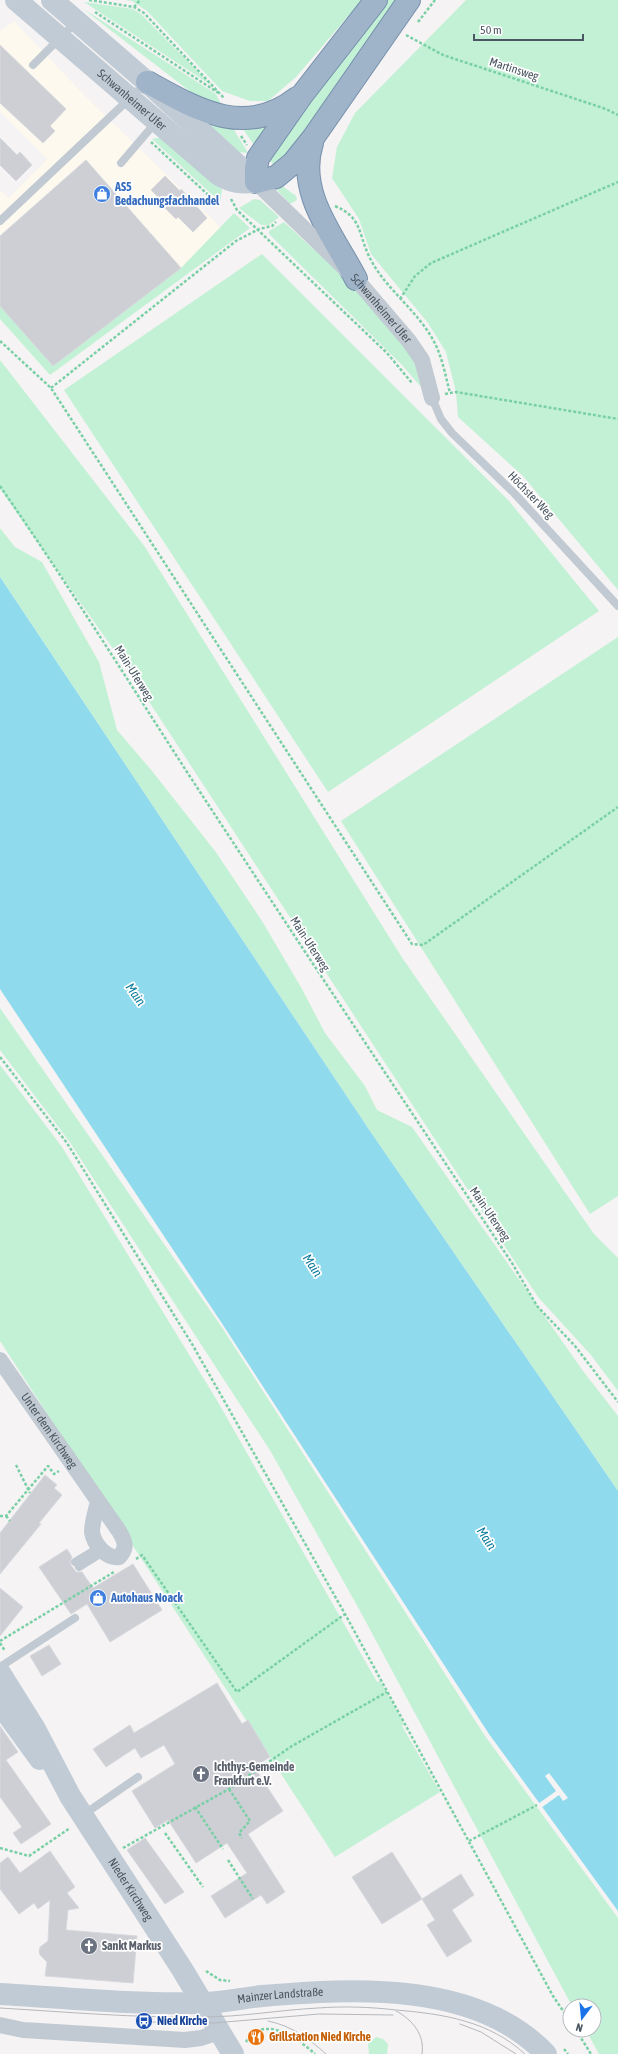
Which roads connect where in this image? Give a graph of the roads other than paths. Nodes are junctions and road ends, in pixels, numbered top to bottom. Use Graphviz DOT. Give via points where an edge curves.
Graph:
graph roads {
  1 [pos="16,0"];
  2 [pos="52,0"];
  3 [pos="376,0"];
  4 [pos="409,0"];
  5 [pos="83,15"];
  6 [pos="60,38"];
  7 [pos="34,65"];
  8 [pos="147,82"];
  9 [pos="302,95"];
  10 [pos="130,97"];
  11 [pos="165,113"];
  12 [pos="313,138"];
  13 [pos="121,163"];
  14 [pos="256,182"];
  15 [pos="0,221"];
  16 [pos="356,279"];
  17 [pos="432,398"];
  18 [pos="618,606"];
  19 [pos="0,1360"];
  20 [pos="98,1501"];
  21 [pos="102,1549"];
  22 [pos="77,1565"];
  23 [pos="75,1618"];
  24 [pos="0,1667"];
  25 [pos="0,1673"];
  26 [pos="0,1704"];
  27 [pos="138,1777"];
  28 [pos="70,1796"];
  29 [pos="82,1816"];
  30 [pos="0,1994"];
  31 [pos="203,2004"];
  32 [pos="0,2024"];
  33 [pos="218,2032"];
  34 [pos="239,2049"];
  35 [pos="546,2054"];
  1 -- 6 [label="main road, Schwanheimer Ufer"];
  2 -- 5 [label="main road, Schwanheimer Ufer"];
  3 -- 9 [label="highway"];
  4 -- 12 [label="highway"];
  5 -- 6 [label="lane"];
  5 -- 8 [label="main road, Schwanheimer Ufer"];
  6 -- 7 [label="lane"];
  6 -- 10 [label="main road, Schwanheimer Ufer"];
  8 -- 9 [label="highway" via="189,105 233,119 269,113"];
  8 -- 10 [label="lane"];
  8 -- 11 [label="main road, Schwanheimer Ufer"];
  9 -- 14 [label="highway" via="258,158"];
  10 -- 11 [label="main road, Schwanheimer Ufer"];
  10 -- 15 [label="lane"];
  11 -- 13 [label="lane"];
  11 -- 14 [label="main road, Schwanheimer Ufer"];
  11 -- 14 [label="main road, Schwanheimer Ufer" via="220,175 229,181"];
  12 -- 14 [label="highway" via="293,163 276,177"];
  12 -- 16 [label="highway" via="306,170 311,194"];
  14 -- 16 [label="street, Schwanheimer Ufer"];
  16 -- 17 [label="street, Schwanheimer Ufer" via="417,352"];
  17 -- 18 [label="lane, Höchster Weg" via="441,419 452,433 514,493"];
  19 -- 20 [label="street, Unter dem Kirchweg"];
  20 -- 21 [label="street" via="92,1530"];
  20 -- 21 [label="street, Unter dem Kirchweg" via="124,1540 125,1548 120,1557 113,1558"];
  21 -- 22 [label="lane"];
  23 -- 24 [label="lane"];
  25 -- 28 [label="main road, Nieder Kirchweg" via="36,1729"];
  26 -- 28 [label="main road, Nieder Kirchweg"];
  27 -- 29 [label="lane"];
  28 -- 29 [label="main road, Nieder Kirchweg"];
  29 -- 31 [label="main road, Nieder Kirchweg"];
  30 -- 31 [label="main road, Mainzer Landstraße"];
  31 -- 33 [label="main road, Nieder Kirchweg"];
  31 -- 35 [label="main road, Mainzer Landstraße" via="243,1998 376,1992 432,1998 480,2010 502,2020 521,2032"];
  32 -- 33 [label="street" via="23,2030 185,2040"];
  33 -- 34 [label="main road, Nieder Kirchweg"];
}
